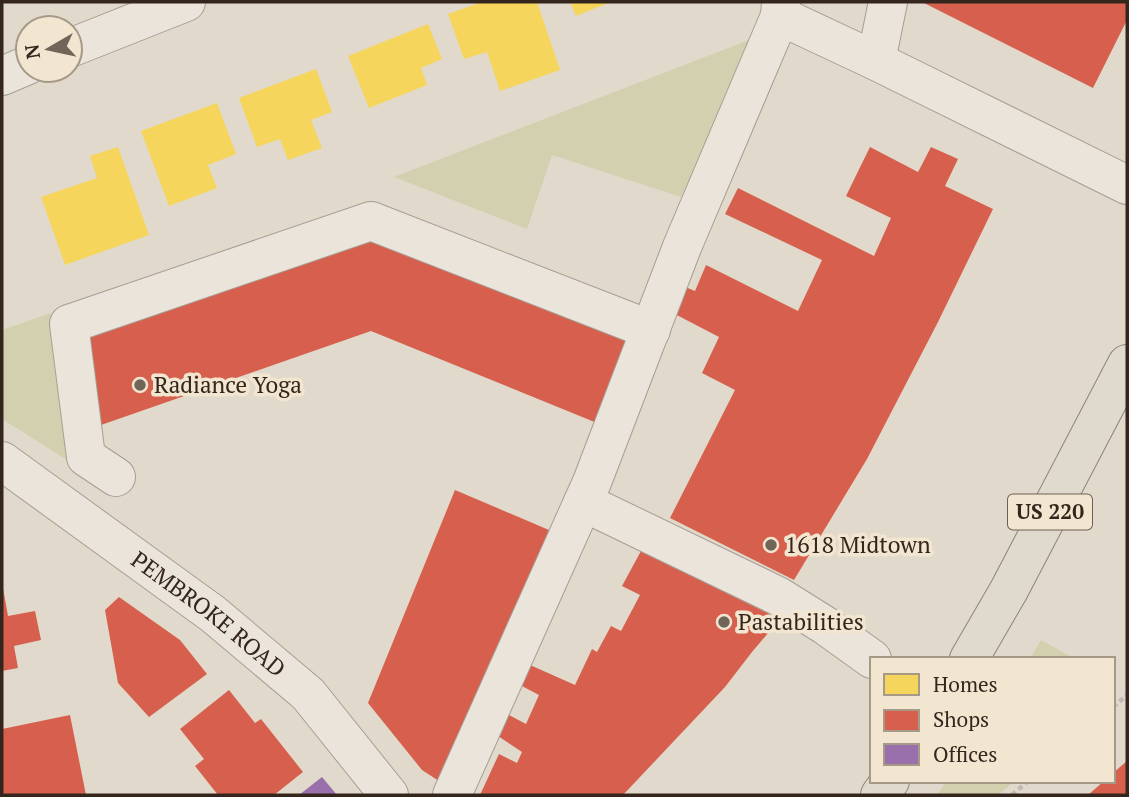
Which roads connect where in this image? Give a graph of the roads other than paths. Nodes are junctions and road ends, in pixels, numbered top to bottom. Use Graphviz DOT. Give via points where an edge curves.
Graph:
graph roads {
  1 [pos="186,2"];
  2 [pos="888,2"];
  3 [pos="781,9"];
  4 [pos="84,42"];
  5 [pos="876,61"];
  6 [pos="1127,185"];
  7 [pos="651,330"];
  8 [pos="1127,364"];
  9 [pos="2,461"];
  10 [pos="116,477"];
  11 [pos="583,502"];
  12 [pos="970,657"];
  13 [pos="870,658"];
  14 [pos="389,795"];
  15 [pos="452,795"];
  1 -- 4 [label="street"];
  2 -- 5 [label="street"];
  3 -- 5 [label="street"];
  3 -- 7 [label="street"];
  5 -- 6 [label="street"];
  7 -- 10 [label="street" via="371,221 69,324 86,457"];
  7 -- 11 [label="street"];
  8 -- 12 [label="main road, US 220"];
  9 -- 14 [label="street, PEMBROKE ROAD" via="213,614 308,694"];
  11 -- 13 [label="street" via="778,596"];
  11 -- 15 [label="street"];
}
